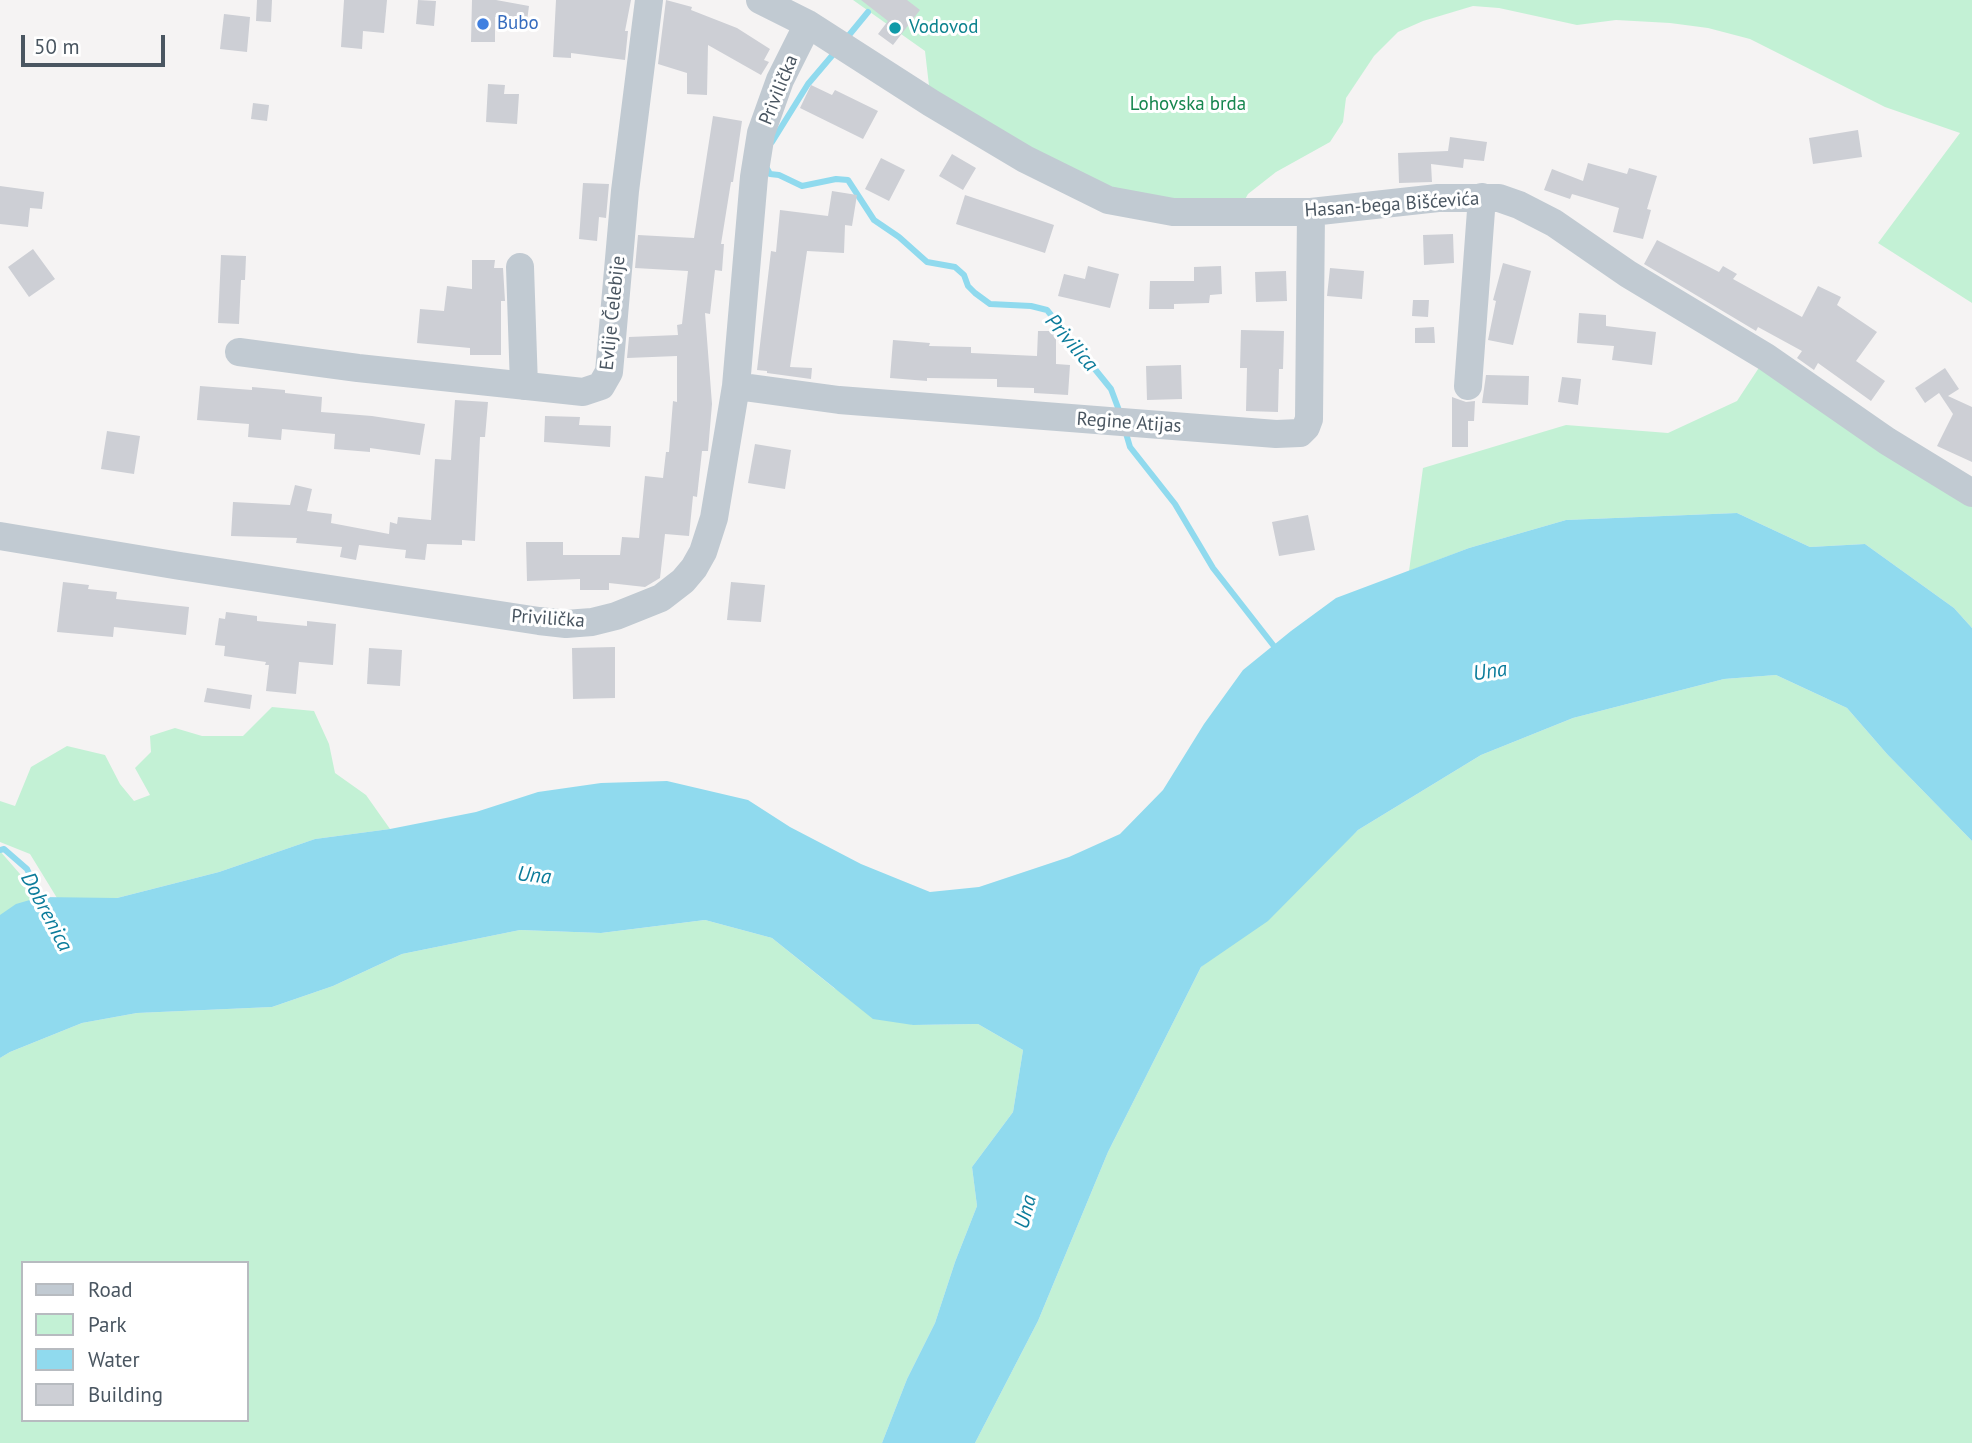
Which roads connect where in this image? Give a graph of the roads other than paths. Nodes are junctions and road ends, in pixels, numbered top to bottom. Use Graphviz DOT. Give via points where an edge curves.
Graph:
graph roads {
  1 [pos="649,0"];
  2 [pos="760,0"];
  3 [pos="808,24"];
  4 [pos="1482,197"];
  5 [pos="1311,212"];
  6 [pos="520,267"];
  7 [pos="239,352"];
  8 [pos="524,386"];
  9 [pos="736,386"];
  10 [pos="1468,386"];
  11 [pos="1972,493"];
  12 [pos="0,536"];
  1 -- 8 [label="street, Evlije Čelebije" via="609,372 601,386 583,392"];
  2 -- 3 [label="street"];
  3 -- 5 [label="street, Hasan-bega Bišćevića" via="1025,159 1108,200 1173,212"];
  3 -- 9 [label="street, Privilička" via="761,133"];
  4 -- 5 [label="street, Hasan-bega Bišćevića"];
  4 -- 10 [label="street"];
  4 -- 11 [label="street, Hasan-bega Bišćevića" via="1499,198 1554,223"];
  5 -- 9 [label="street, Regine Atijas" via="1309,419 1300,433 839,400"];
  6 -- 8 [label="street"];
  7 -- 8 [label="street, Evlije Čelebije"];
  9 -- 12 [label="street, Privilička" via="713,518 694,568 661,598 592,622 539,621"];
}
